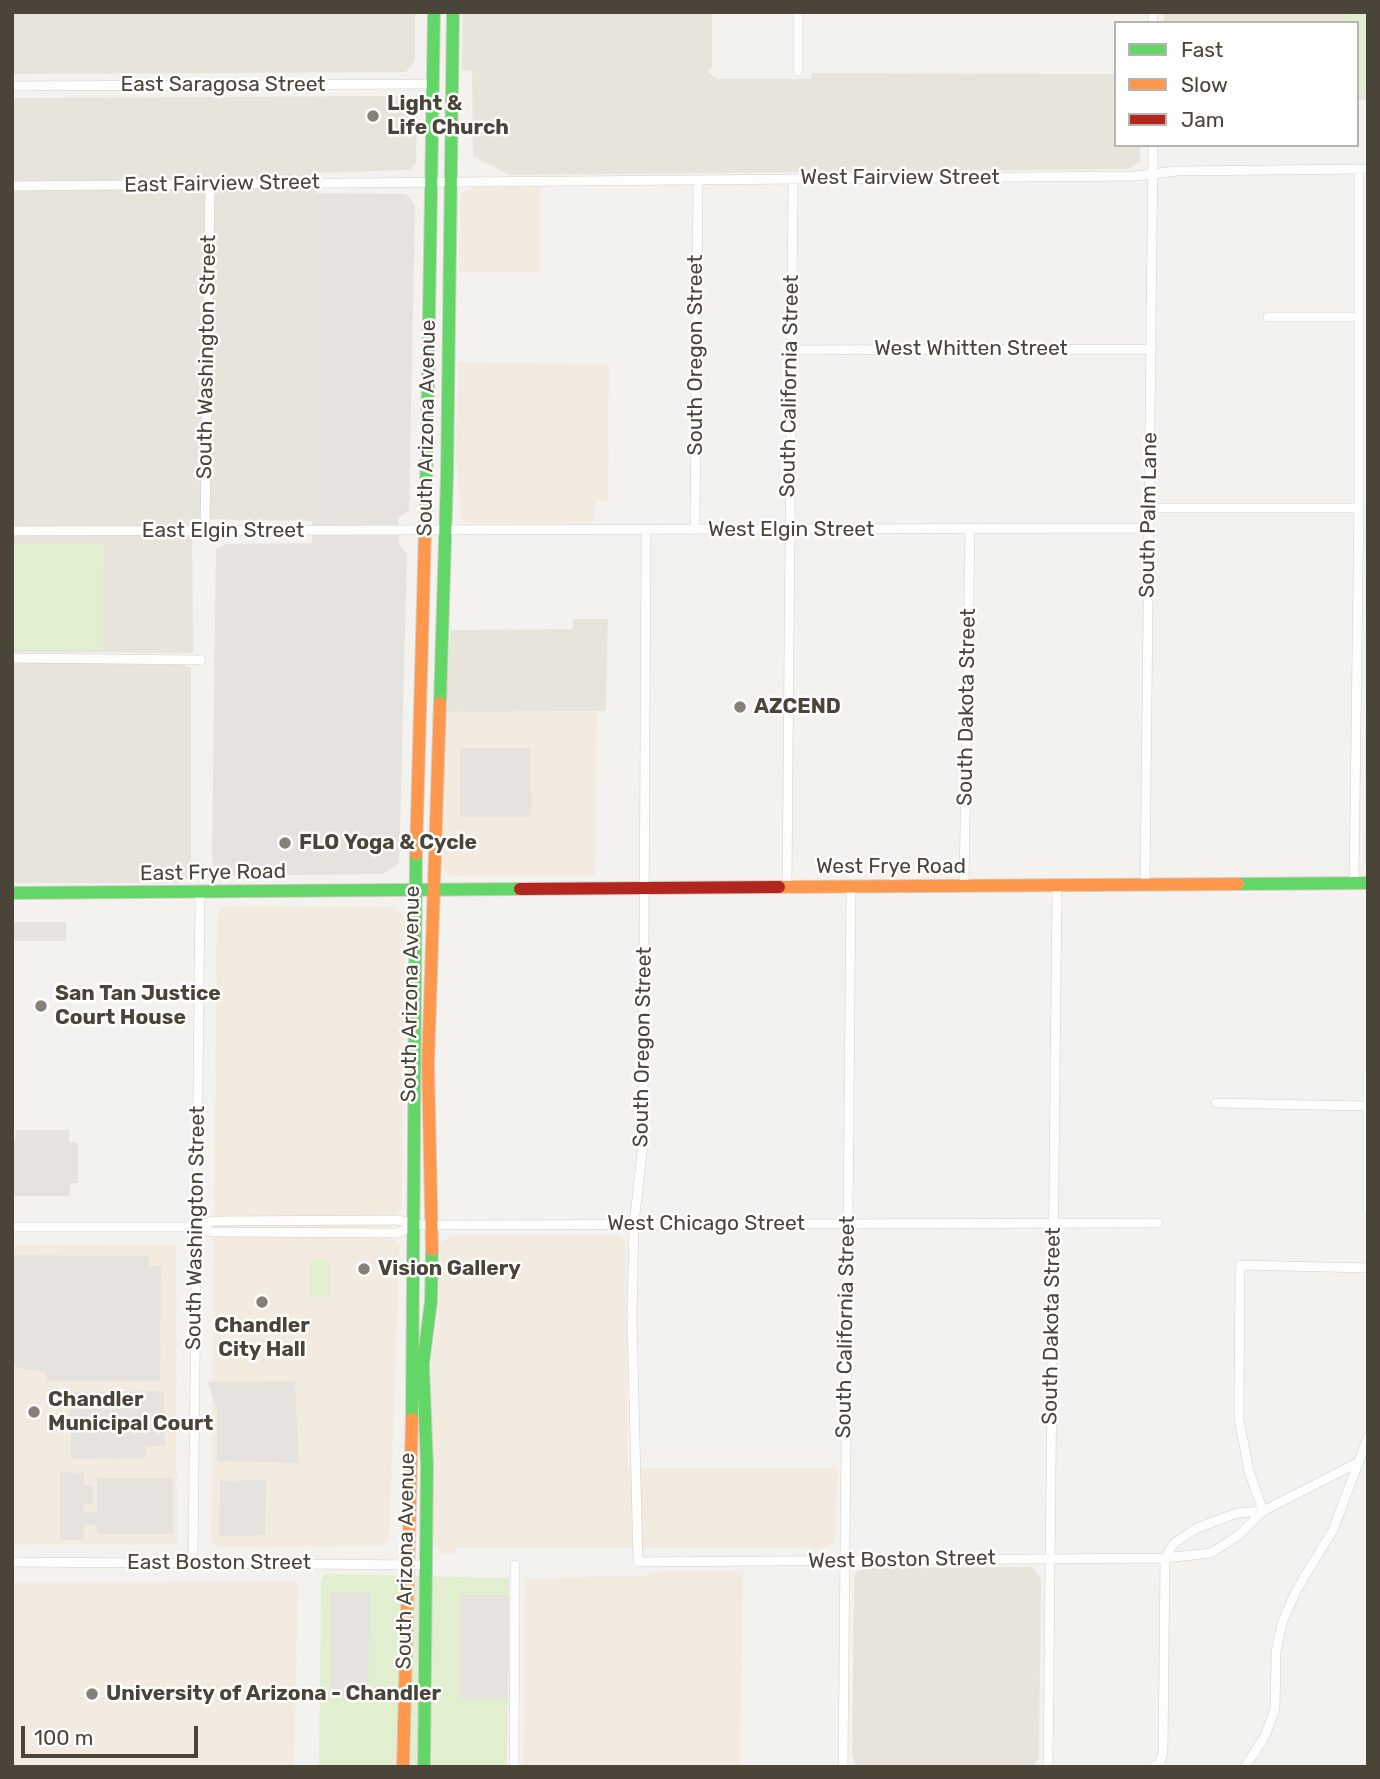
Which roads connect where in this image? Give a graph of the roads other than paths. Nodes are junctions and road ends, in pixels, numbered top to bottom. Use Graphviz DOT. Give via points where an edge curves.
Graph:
graph roads {
  1 [pos="434,12"];
  2 [pos="453,12"];
  3 [pos="798,12"];
  4 [pos="798,71"];
  5 [pos="433,84"];
  6 [pos="12,86"];
  7 [pos="1153,147"];
  8 [pos="1364,169"];
  9 [pos="1153,173"];
  10 [pos="793,179"];
  11 [pos="698,180"];
  12 [pos="431,182"];
  13 [pos="451,182"];
  14 [pos="210,183"];
  15 [pos="12,186"];
  16 [pos="1268,317"];
  17 [pos="1359,317"];
  18 [pos="1152,349"];
  19 [pos="790,350"];
  20 [pos="1148,508"];
  21 [pos="1358,508"];
  22 [pos="1148,528"];
  23 [pos="788,529"];
  24 [pos="970,529"];
  25 [pos="695,530"];
  26 [pos="12,531"];
  27 [pos="205,531"];
  28 [pos="435,531"];
  29 [pos="646,531"];
  30 [pos="12,658"];
  31 [pos="201,660"];
  32 [pos="418,784"];
  33 [pos="435,784"];
  34 [pos="416,829"];
  35 [pos="434,830"];
  36 [pos="1354,883"];
  37 [pos="1368,883"];
  38 [pos="1057,885"];
  39 [pos="1145,885"];
  40 [pos="964,886"];
  41 [pos="787,887"];
  42 [pos="851,887"];
  43 [pos="645,889"];
  44 [pos="415,890"];
  45 [pos="431,890"];
  46 [pos="12,893"];
  47 [pos="200,894"];
  48 [pos="414,979"];
  49 [pos="431,979"];
  50 [pos="1368,1074"];
  51 [pos="1216,1103"];
  52 [pos="422,1106"];
  53 [pos="1366,1106"];
  54 [pos="414,1180"];
  55 [pos="432,1181"];
  56 [pos="1368,1210"];
  57 [pos="1052,1223"];
  58 [pos="1158,1223"];
  59 [pos="423,1224"];
  60 [pos="634,1224"];
  61 [pos="848,1224"];
  62 [pos="12,1227"];
  63 [pos="195,1227"];
  64 [pos="1368,1268"];
  65 [pos="1368,1437"];
  66 [pos="1359,1462"];
  67 [pos="1263,1510"];
  68 [pos="1166,1558"];
  69 [pos="1048,1559"];
  70 [pos="845,1561"];
  71 [pos="12,1562"];
  72 [pos="638,1562"];
  73 [pos="193,1563"];
  74 [pos="407,1564"];
  75 [pos="426,1565"];
  76 [pos="515,1565"];
  77 [pos="1157,1765"];
  78 [pos="403,1767"];
  79 [pos="424,1767"];
  80 [pos="514,1767"];
  81 [pos="843,1767"];
  82 [pos="1048,1767"];
  83 [pos="1245,1767"];
  1 -- 5 [label="main road, South Arizona Avenue"];
  2 -- 13 [label="main road, South Arizona Avenue"];
  3 -- 4 [label="street"];
  5 -- 6 [label="street, East Saragosa Street"];
  5 -- 12 [label="main road, South Arizona Avenue"];
  7 -- 9 [label="street, South Palm Lane"];
  8 -- 9 [label="street, West Fairview Street"];
  8 -- 17 [label="street"];
  9 -- 10 [label="street, West Fairview Street"];
  9 -- 18 [label="street, South Palm Lane"];
  10 -- 11 [label="street, West Fairview Street"];
  10 -- 19 [label="street, South California Street"];
  11 -- 13 [label="street, West Fairview Street"];
  11 -- 25 [label="street, South Oregon Street"];
  12 -- 13 [label="street, West Fairview Street"];
  12 -- 14 [label="street, East Fairview Street"];
  12 -- 28 [label="main road, South Arizona Avenue"];
  13 -- 28 [label="main road, South Arizona Avenue"];
  14 -- 15 [label="street, East Fairview Street"];
  14 -- 27 [label="street, South Washington Street"];
  16 -- 17 [label="street"];
  17 -- 21 [label="street"];
  18 -- 19 [label="street, West Whitten Street"];
  18 -- 20 [label="street, South Palm Lane"];
  19 -- 23 [label="street, South California Street"];
  20 -- 21 [label="street"];
  20 -- 22 [label="street, South Palm Lane"];
  21 -- 36 [label="street"];
  22 -- 24 [label="street, West Elgin Street"];
  22 -- 39 [label="street, South Palm Lane"];
  23 -- 24 [label="street, West Elgin Street"];
  23 -- 25 [label="street, West Elgin Street"];
  23 -- 41 [label="street, South California Street"];
  24 -- 40 [label="street, South Dakota Street"];
  25 -- 29 [label="street, West Elgin Street"];
  26 -- 27 [label="street, East Elgin Street"];
  27 -- 28 [label="street, East Elgin Street"];
  28 -- 29 [label="street, West Elgin Street"];
  28 -- 32 [label="main road, South Arizona Avenue"];
  28 -- 33 [label="main road, South Arizona Avenue"];
  29 -- 43 [label="street, South Oregon Street"];
  30 -- 31 [label="street"];
  32 -- 33 [label="main road"];
  32 -- 34 [label="main road, South Arizona Avenue"];
  33 -- 35 [label="main road, South Arizona Avenue"];
  34 -- 35 [label="main road"];
  34 -- 44 [label="main road, South Arizona Avenue"];
  35 -- 45 [label="main road, South Arizona Avenue"];
  36 -- 37 [label="main road, West Frye Road"];
  36 -- 39 [label="main road, West Frye Road"];
  38 -- 39 [label="main road, West Frye Road"];
  38 -- 40 [label="main road, West Frye Road"];
  38 -- 57 [label="street, South Dakota Street"];
  40 -- 42 [label="main road, West Frye Road"];
  41 -- 42 [label="main road, West Frye Road"];
  41 -- 43 [label="main road, West Frye Road"];
  42 -- 61 [label="street, South California Street"];
  43 -- 45 [label="main road, West Frye Road"];
  43 -- 60 [label="street, South Oregon Street" via="643,1144"];
  44 -- 45 [label="main road, West Frye Road"];
  44 -- 47 [label="main road, East Frye Road"];
  44 -- 48 [label="main road, South Arizona Avenue"];
  45 -- 49 [label="main road, South Arizona Avenue"];
  46 -- 47 [label="main road, East Frye Road"];
  47 -- 63 [label="street, South Washington Street"];
  48 -- 49 [label="main road"];
  48 -- 52 [label="main road, South Arizona Avenue"];
  49 -- 52 [label="main road, South Arizona Avenue"];
  50 -- 53 [label="street"];
  51 -- 53 [label="street"];
  52 -- 54 [label="main road, South Arizona Avenue"];
  52 -- 55 [label="main road, South Arizona Avenue"];
  53 -- 56 [label="street"];
  54 -- 55 [label="main road"];
  54 -- 59 [label="main road, South Arizona Avenue"];
  55 -- 59 [label="main road, South Arizona Avenue"];
  57 -- 58 [label="street, West Chicago Street"];
  57 -- 61 [label="street, West Chicago Street"];
  57 -- 69 [label="street, South Dakota Street"];
  59 -- 60 [label="street, West Chicago Street"];
  59 -- 63 [label="street, West Chicago Street" via="398,1220 213,1221"];
  59 -- 74 [label="main road, South Arizona Avenue"];
  59 -- 75 [label="main road, South Arizona Avenue" via="431,1301 424,1364"];
  60 -- 61 [label="street, West Chicago Street"];
  60 -- 72 [label="street, South Oregon Street" via="632,1396 639,1486"];
  61 -- 70 [label="street, South California Street"];
  62 -- 63 [label="street, West Chicago Street"];
  63 -- 73 [label="street, South Washington Street"];
  64 -- 67 [label="street" via="1240,1265 1239,1420"];
  65 -- 66 [label="street"];
  66 -- 67 [label="street, West Boston Street"];
  66 -- 83 [label="street" via="1333,1530 1282,1623 1276,1651 1275,1709 1265,1736"];
  67 -- 68 [label="street, West Boston Street" via="1222,1548"];
  67 -- 68 [label="street, West Boston Street" via="1237,1513 1197,1528 1174,1543"];
  68 -- 69 [label="street, West Boston Street"];
  68 -- 77 [label="street" via="1163,1753"];
  69 -- 70 [label="street, West Boston Street"];
  69 -- 82 [label="street, South Dakota Street"];
  70 -- 72 [label="street, West Boston Street"];
  70 -- 81 [label="street, South California Street"];
  71 -- 73 [label="street, East Boston Street"];
  73 -- 74 [label="street, East Boston Street"];
  74 -- 75 [label="street, East Boston Street"];
  74 -- 78 [label="main road, South Arizona Avenue"];
  75 -- 79 [label="main road, South Arizona Avenue"];
  76 -- 80 [label="street"];
}
